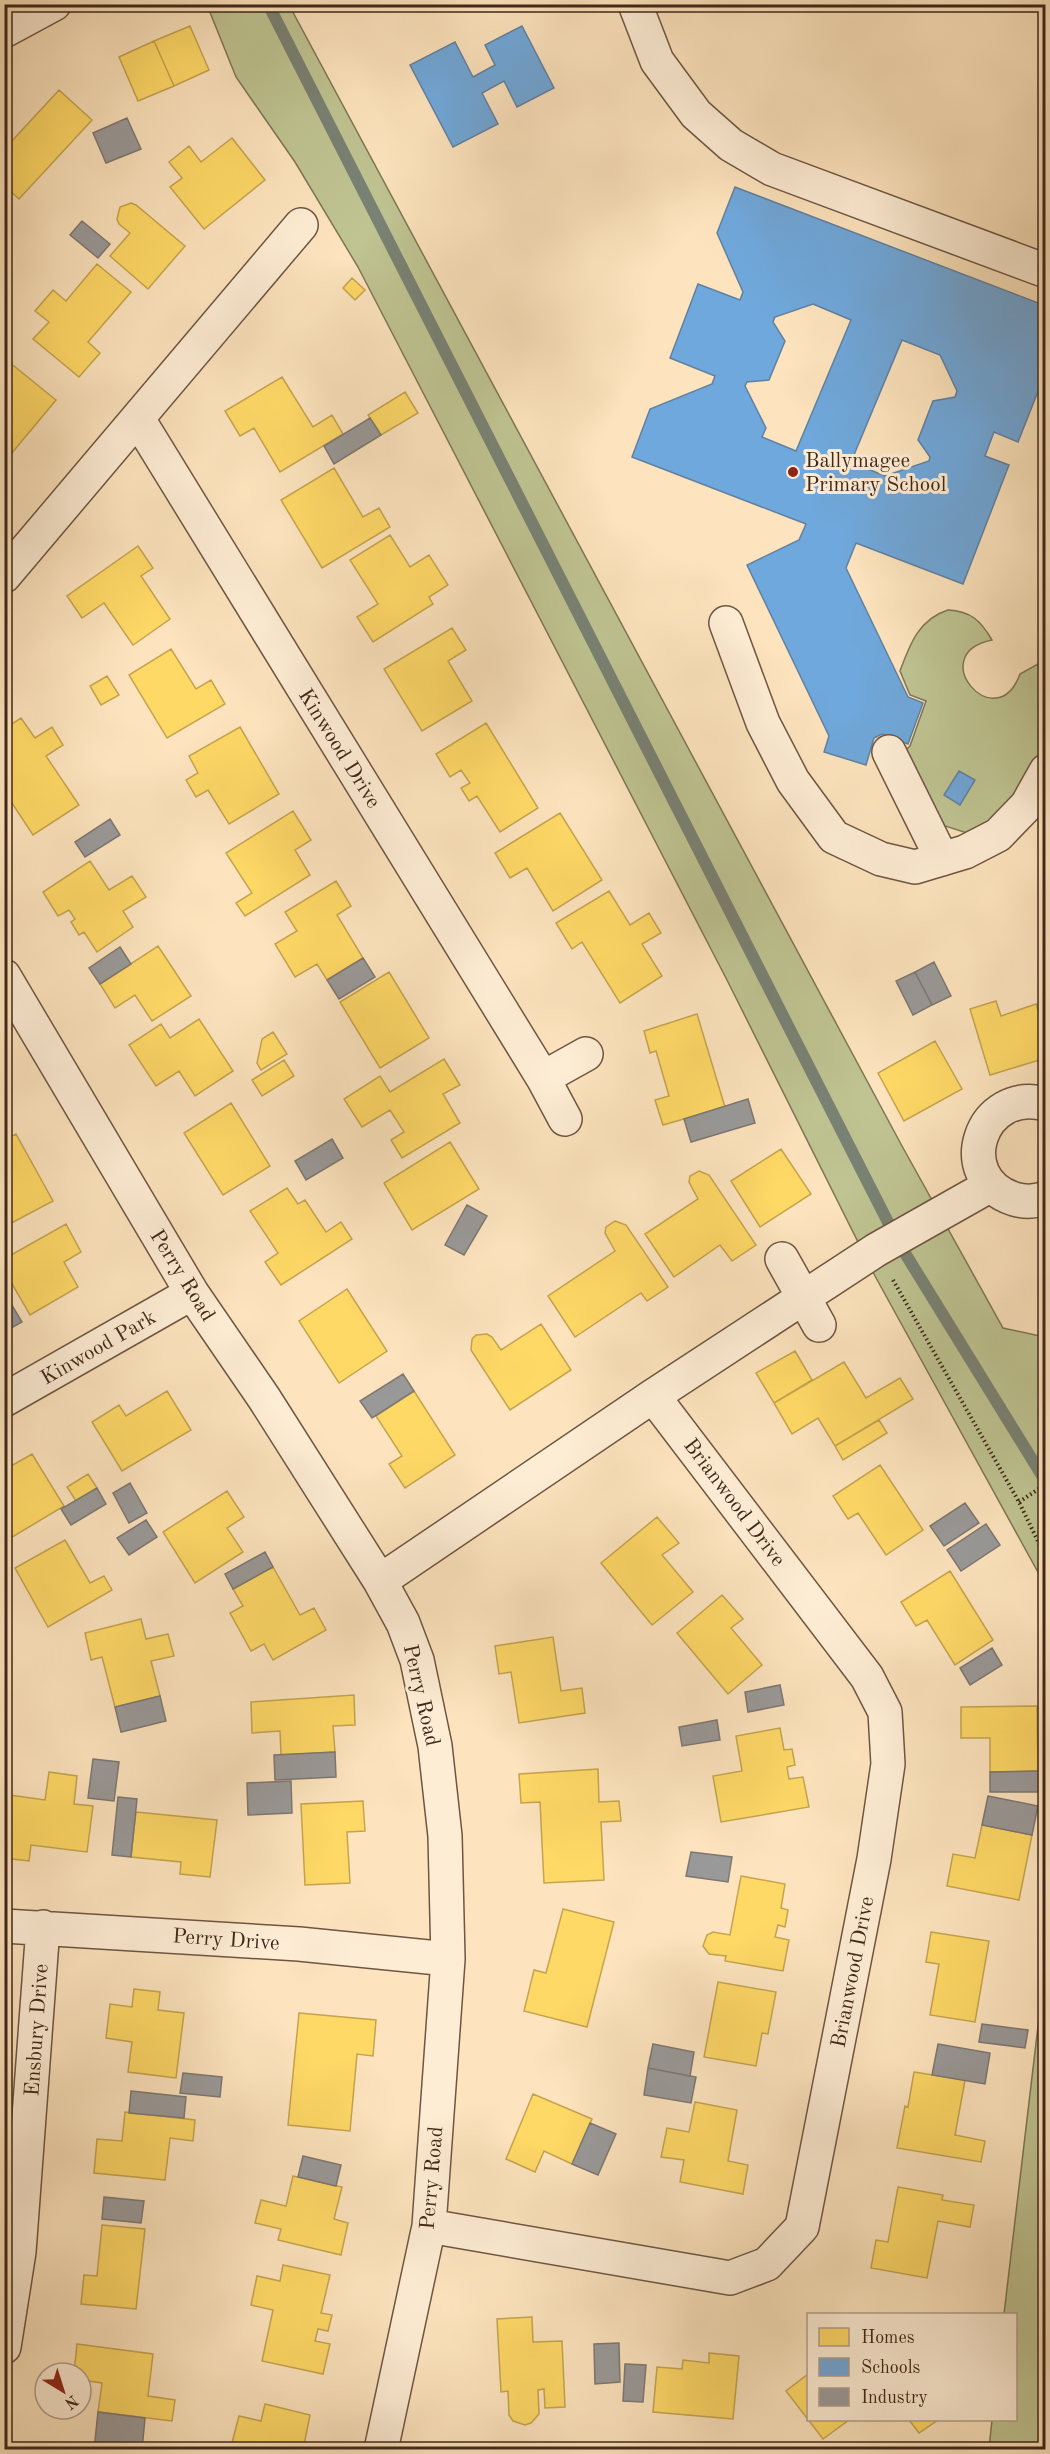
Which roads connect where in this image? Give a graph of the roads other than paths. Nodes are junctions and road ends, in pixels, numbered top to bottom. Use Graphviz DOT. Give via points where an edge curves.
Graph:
graph roads {
  1 [pos="54,4"];
  2 [pos="635,4"];
  3 [pos="4,31"];
  4 [pos="301,225"];
  5 [pos="1046,271"];
  6 [pos="138,418"];
  7 [pos="4,576"];
  8 [pos="726,624"];
  9 [pos="889,752"];
  10 [pos="1046,771"];
  11 [pos="942,859"];
  12 [pos="4,976"];
  13 [pos="586,1054"];
  14 [pos="543,1078"];
  15 [pos="1046,1104"];
  16 [pos="565,1119"];
  17 [pos="991,1185"];
  18 [pos="1046,1198"];
  19 [pos="782,1259"];
  20 [pos="192,1293"];
  21 [pos="811,1311"];
  22 [pos="652,1396"];
  23 [pos="4,1400"];
  24 [pos="381,1581"];
  25 [pos="4,1926"];
  26 [pos="43,1927"];
  27 [pos="448,1959"];
  28 [pos="429,2226"];
  29 [pos="4,2347"];
  30 [pos="381,2450"];
  1 -- 3 [label="street"];
  2 -- 5 [label="street" via="657,61 696,114 731,145 772,169"];
  4 -- 6 [label="street"];
  6 -- 7 [label="street"];
  6 -- 14 [label="street, Kinwood Drive"];
  8 -- 11 [label="street" via="764,723 793,781 834,837 881,860 915,867"];
  9 -- 11 [label="street"];
  10 -- 11 [label="street" via="1027,805 998,835"];
  12 -- 20 [label="street, Perry Road"];
  13 -- 14 [label="street"];
  14 -- 16 [label="street, Kinwood Drive"];
  15 -- 17 [label="street" via="1011,1104 986,1124 978,1155"];
  17 -- 18 [label="street" via="1004,1196 1020,1201"];
  17 -- 21 [label="street" via="876,1250"];
  19 -- 21 [label="street"];
  20 -- 23 [label="street, Kinwood Park"];
  20 -- 24 [label="street, Perry Road"];
  21 -- 22 [label="street"];
  22 -- 24 [label="street"];
  22 -- 28 [label="street, Brianwood Drive" via="867,1677 885,1712 888,1764 874,1859 802,2228 767,2264 730,2278"];
  24 -- 27 [label="street, Perry Road" via="417,1660 435,1746 444,1836"];
  25 -- 26 [label="street, Perry Drive"];
  26 -- 27 [label="street, Perry Drive" via="299,1944"];
  26 -- 29 [label="street, Ensbury Drive" via="19,2252"];
  27 -- 28 [label="street, Perry Road"];
  28 -- 30 [label="street, Perry Road"];
}
